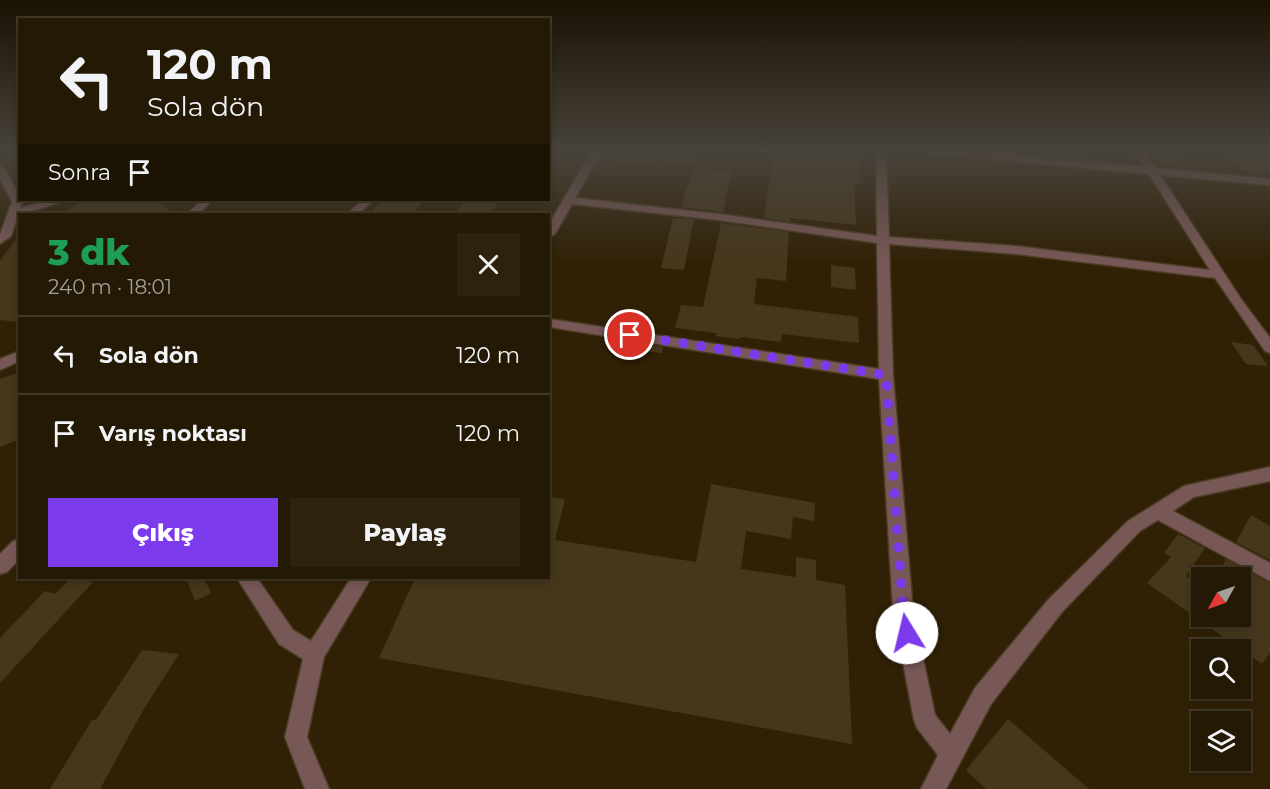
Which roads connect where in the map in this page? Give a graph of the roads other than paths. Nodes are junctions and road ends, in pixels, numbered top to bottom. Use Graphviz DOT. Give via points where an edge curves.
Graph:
graph roads {
  1 [pos="9,188"];
  2 [pos="576,188"];
  3 [pos="882,188"];
  4 [pos="1164,188"];
  5 [pos="569,200"];
  6 [pos="59,201"];
  7 [pos="207,201"];
  8 [pos="368,201"];
  9 [pos="13,213"];
  10 [pos="193,213"];
  11 [pos="353,213"];
  12 [pos="550,232"];
  13 [pos="883,240"];
  14 [pos="0,241"];
  15 [pos="1218,275"];
  16 [pos="550,323"];
  17 [pos="1270,348"];
  18 [pos="18,357"];
  19 [pos="0,365"];
  20 [pos="886,375"];
  21 [pos="1270,474"];
  22 [pos="1158,511"];
  23 [pos="18,549"];
  24 [pos="0,566"];
  25 [pos="1270,573"];
  26 [pos="248,579"];
  27 [pos="360,579"];
  28 [pos="315,654"];
  29 [pos="952,754"];
  30 [pos="316,789"];
  31 [pos="933,789"];
  1 -- 9 [label="street" via="16,202"];
  2 -- 5 [label="street"];
  3 -- 13 [label="street"];
  4 -- 15 [label="street"];
  5 -- 12 [label="street"];
  5 -- 13 [label="street" via="719,216"];
  6 -- 9 [label="street"];
  7 -- 10 [label="street"];
  8 -- 11 [label="street"];
  9 -- 14 [label="street"];
  13 -- 15 [label="street" via="1017,250"];
  13 -- 20 [label="street"];
  15 -- 17 [label="street"];
  16 -- 20 [label="street"];
  18 -- 19 [label="street"];
  20 -- 29 [label="street" via="903,611 925,720"];
  21 -- 22 [label="street" via="1190,491"];
  22 -- 25 [label="street"];
  22 -- 29 [label="street" via="1134,526 1055,606 983,696"];
  23 -- 24 [label="street"];
  26 -- 28 [label="street" via="286,637"];
  27 -- 28 [label="street"];
  28 -- 30 [label="street" via="296,737"];
  29 -- 31 [label="street"];
}
